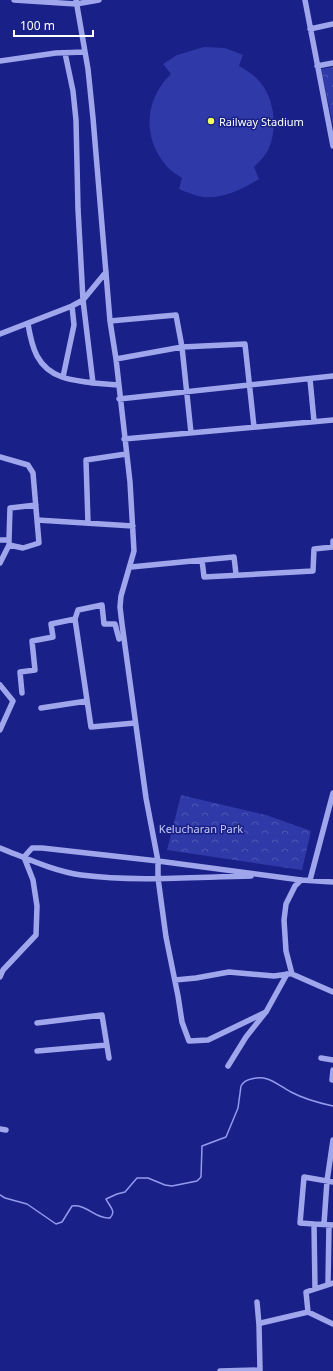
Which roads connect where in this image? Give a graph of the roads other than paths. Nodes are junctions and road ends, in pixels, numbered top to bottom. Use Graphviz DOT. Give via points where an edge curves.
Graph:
graph roads {
  1 [pos="14,0"];
  2 [pos="99,0"];
  3 [pos="305,0"];
  4 [pos="76,2"];
  5 [pos="333,24"];
  6 [pos="310,29"];
  7 [pos="84,52"];
  8 [pos="64,53"];
  9 [pos="0,61"];
  10 [pos="333,63"];
  11 [pos="317,66"];
  12 [pos="333,145"];
  13 [pos="106,272"];
  14 [pos="83,300"];
  15 [pos="72,306"];
  16 [pos="110,321"];
  17 [pos="28,324"];
  18 [pos="0,334"];
  19 [pos="182,347"];
  20 [pos="116,359"];
  21 [pos="333,376"];
  22 [pos="63,378"];
  23 [pos="310,379"];
  24 [pos="93,383"];
  25 [pos="118,385"];
  26 [pos="249,385"];
  27 [pos="186,392"];
  28 [pos="119,399"];
  29 [pos="333,420"];
  30 [pos="314,421"];
  31 [pos="254,427"];
  32 [pos="191,432"];
  33 [pos="124,439"];
  34 [pos="126,454"];
  35 [pos="0,457"];
  36 [pos="36,505"];
  37 [pos="37,520"];
  38 [pos="88,523"];
  39 [pos="133,526"];
  40 [pos="0,540"];
  41 [pos="333,541"];
  42 [pos="9,542"];
  43 [pos="202,560"];
  44 [pos="0,562"];
  45 [pos="130,567"];
  46 [pos="236,574"];
  47 [pos="75,619"];
  48 [pos="119,639"];
  49 [pos="0,685"];
  50 [pos="22,693"];
  51 [pos="87,701"];
  52 [pos="41,708"];
  53 [pos="135,723"];
  54 [pos="0,730"];
  55 [pos="333,793"];
  56 [pos="0,848"];
  57 [pos="24,857"];
  58 [pos="158,860"];
  59 [pos="268,876"];
  60 [pos="158,878"];
  61 [pos="301,880"];
  62 [pos="310,880"];
  63 [pos="333,882"];
  64 [pos="289,974"];
  65 [pos="0,977"];
  66 [pos="174,980"];
  67 [pos="333,992"];
  68 [pos="266,1012"];
  69 [pos="37,1023"];
  70 [pos="107,1045"];
  71 [pos="37,1051"];
  72 [pos="109,1058"];
  73 [pos="321,1058"];
  74 [pos="333,1060"];
  75 [pos="228,1066"];
  76 [pos="333,1070"];
  77 [pos="333,1080"];
  78 [pos="333,1140"];
  79 [pos="330,1181"];
  80 [pos="314,1224"];
  81 [pos="329,1225"];
  82 [pos="330,1284"];
  83 [pos="315,1289"];
  84 [pos="257,1302"];
  85 [pos="308,1312"];
  86 [pos="333,1324"];
  87 [pos="259,1325"];
  88 [pos="220,1371"];
  1 -- 4 [label="street"];
  2 -- 4 [label="street"];
  3 -- 6 [label="street"];
  4 -- 7 [label="street"];
  5 -- 6 [label="street"];
  6 -- 11 [label="street"];
  7 -- 8 [label="street"];
  7 -- 13 [label="street" via="93,118"];
  8 -- 9 [label="street"];
  8 -- 14 [label="street" via="76,120"];
  10 -- 11 [label="street"];
  11 -- 12 [label="street"];
  13 -- 14 [label="street"];
  13 -- 16 [label="street"];
  14 -- 15 [label="street"];
  14 -- 24 [label="street"];
  15 -- 17 [label="street"];
  15 -- 22 [label="street" via="74,325"];
  16 -- 19 [label="street" via="176,315"];
  16 -- 20 [label="street"];
  17 -- 18 [label="street"];
  17 -- 22 [label="street" via="37,357 44,367"];
  19 -- 20 [label="street"];
  19 -- 26 [label="street" via="245,344"];
  19 -- 27 [label="street"];
  20 -- 25 [label="street"];
  21 -- 23 [label="street"];
  22 -- 24 [label="street"];
  23 -- 26 [label="street"];
  23 -- 30 [label="street"];
  24 -- 25 [label="street"];
  25 -- 28 [label="street"];
  26 -- 27 [label="street"];
  26 -- 31 [label="street"];
  27 -- 28 [label="street"];
  27 -- 32 [label="street"];
  28 -- 33 [label="street"];
  29 -- 30 [label="street"];
  30 -- 31 [label="street"];
  31 -- 32 [label="street"];
  32 -- 33 [label="street"];
  33 -- 34 [label="street"];
  34 -- 38 [label="street" via="86,460"];
  34 -- 39 [label="street"];
  35 -- 36 [label="street" via="28,465 33,473"];
  36 -- 37 [label="street"];
  36 -- 42 [label="street" via="10,508"];
  37 -- 38 [label="street"];
  37 -- 42 [label="street" via="39,543 23,548"];
  38 -- 39 [label="street"];
  39 -- 45 [label="street" via="134,551"];
  40 -- 42 [label="street"];
  41 -- 46 [label="street" via="332,547 314,548 313,571"];
  42 -- 44 [label="street"];
  43 -- 45 [label="street"];
  43 -- 46 [label="street" via="234,557"];
  43 -- 46 [label="street" via="204,577"];
  45 -- 53 [label="street" via="120,607"];
  47 -- 48 [label="street" via="78,610 102,606 104,624 115,624"];
  47 -- 50 [label="street" via="51,624 53,637 32,641 35,670 20,672"];
  47 -- 51 [label="street"];
  49 -- 54 [label="street" via="14,701"];
  51 -- 52 [label="street"];
  51 -- 53 [label="street" via="91,727"];
  53 -- 58 [label="street"];
  55 -- 62 [label="street"];
  56 -- 57 [label="street"];
  57 -- 58 [label="street" via="32,848 42,848"];
  57 -- 60 [label="street" via="80,875"];
  57 -- 65 [label="street" via="33,880 37,906 36,935 3,970"];
  58 -- 59 [label="street"];
  58 -- 60 [label="street"];
  59 -- 60 [label="street"];
  59 -- 61 [label="street"];
  60 -- 66 [label="street"];
  61 -- 62 [label="street"];
  61 -- 64 [label="street" via="286,904 284,920"];
  62 -- 63 [label="street"];
  64 -- 66 [label="street" via="274,976 229,972"];
  64 -- 67 [label="street"];
  64 -- 68 [label="street"];
  66 -- 68 [label="street" via="182,1022 189,1041 208,1040"];
  68 -- 75 [label="street"];
  69 -- 70 [label="street" via="102,1015"];
  70 -- 71 [label="street"];
  70 -- 72 [label="street"];
  73 -- 74 [label="street"];
  76 -- 77 [label="street"];
  78 -- 79 [label="street"];
  79 -- 80 [label="street" via="304,1177 300,1223"];
  79 -- 81 [label="street"];
  80 -- 81 [label="street"];
  80 -- 83 [label="street"];
  81 -- 82 [label="street"];
  82 -- 83 [label="street"];
  83 -- 85 [label="street" via="306,1292"];
  84 -- 87 [label="street"];
  85 -- 86 [label="street"];
  85 -- 87 [label="street"];
  87 -- 88 [label="street" via="260,1370"];
}
